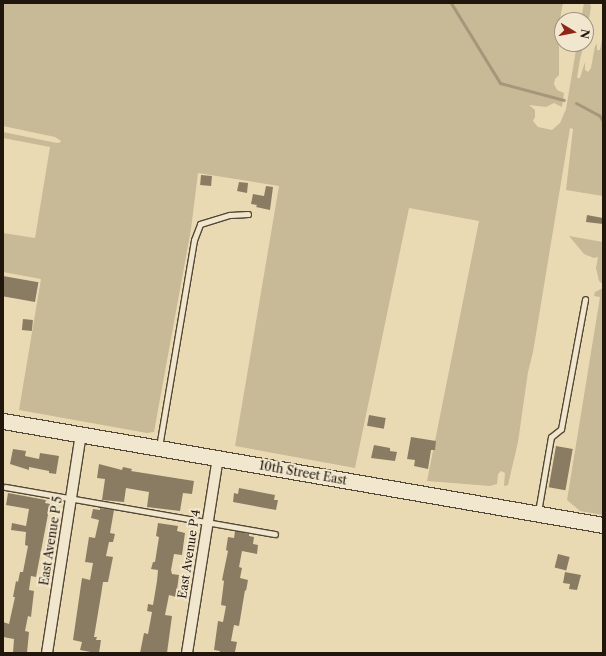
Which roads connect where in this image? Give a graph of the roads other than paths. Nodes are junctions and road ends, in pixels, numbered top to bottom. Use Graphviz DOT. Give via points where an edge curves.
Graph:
graph roads {
  1 [pos="248,214"];
  2 [pos="585,299"];
  3 [pos="3,420"];
  4 [pos="81,434"];
  5 [pos="159,448"];
  6 [pos="218,458"];
  7 [pos="4,487"];
  8 [pos="70,499"];
  9 [pos="538,514"];
  10 [pos="207,522"];
  11 [pos="603,525"];
  12 [pos="275,534"];
  13 [pos="47,653"];
  14 [pos="187,653"];
  1 -- 5 [label="lane" via="230,215 200,224 194,240"];
  2 -- 9 [label="lane" via="561,429 551,437"];
  3 -- 4 [label="main road, 10th Street East"];
  4 -- 5 [label="main road, 10th Street East"];
  4 -- 8 [label="street, East Avenue P 5"];
  5 -- 6 [label="main road, 10th Street East"];
  6 -- 9 [label="main road, 10th Street East"];
  6 -- 10 [label="street, East Avenue P 4"];
  7 -- 8 [label="lane"];
  8 -- 10 [label="lane"];
  8 -- 13 [label="street, East Avenue P 5"];
  9 -- 11 [label="main road, 10th Street East"];
  10 -- 12 [label="lane"];
  10 -- 14 [label="street, East Avenue P 4"];
}
